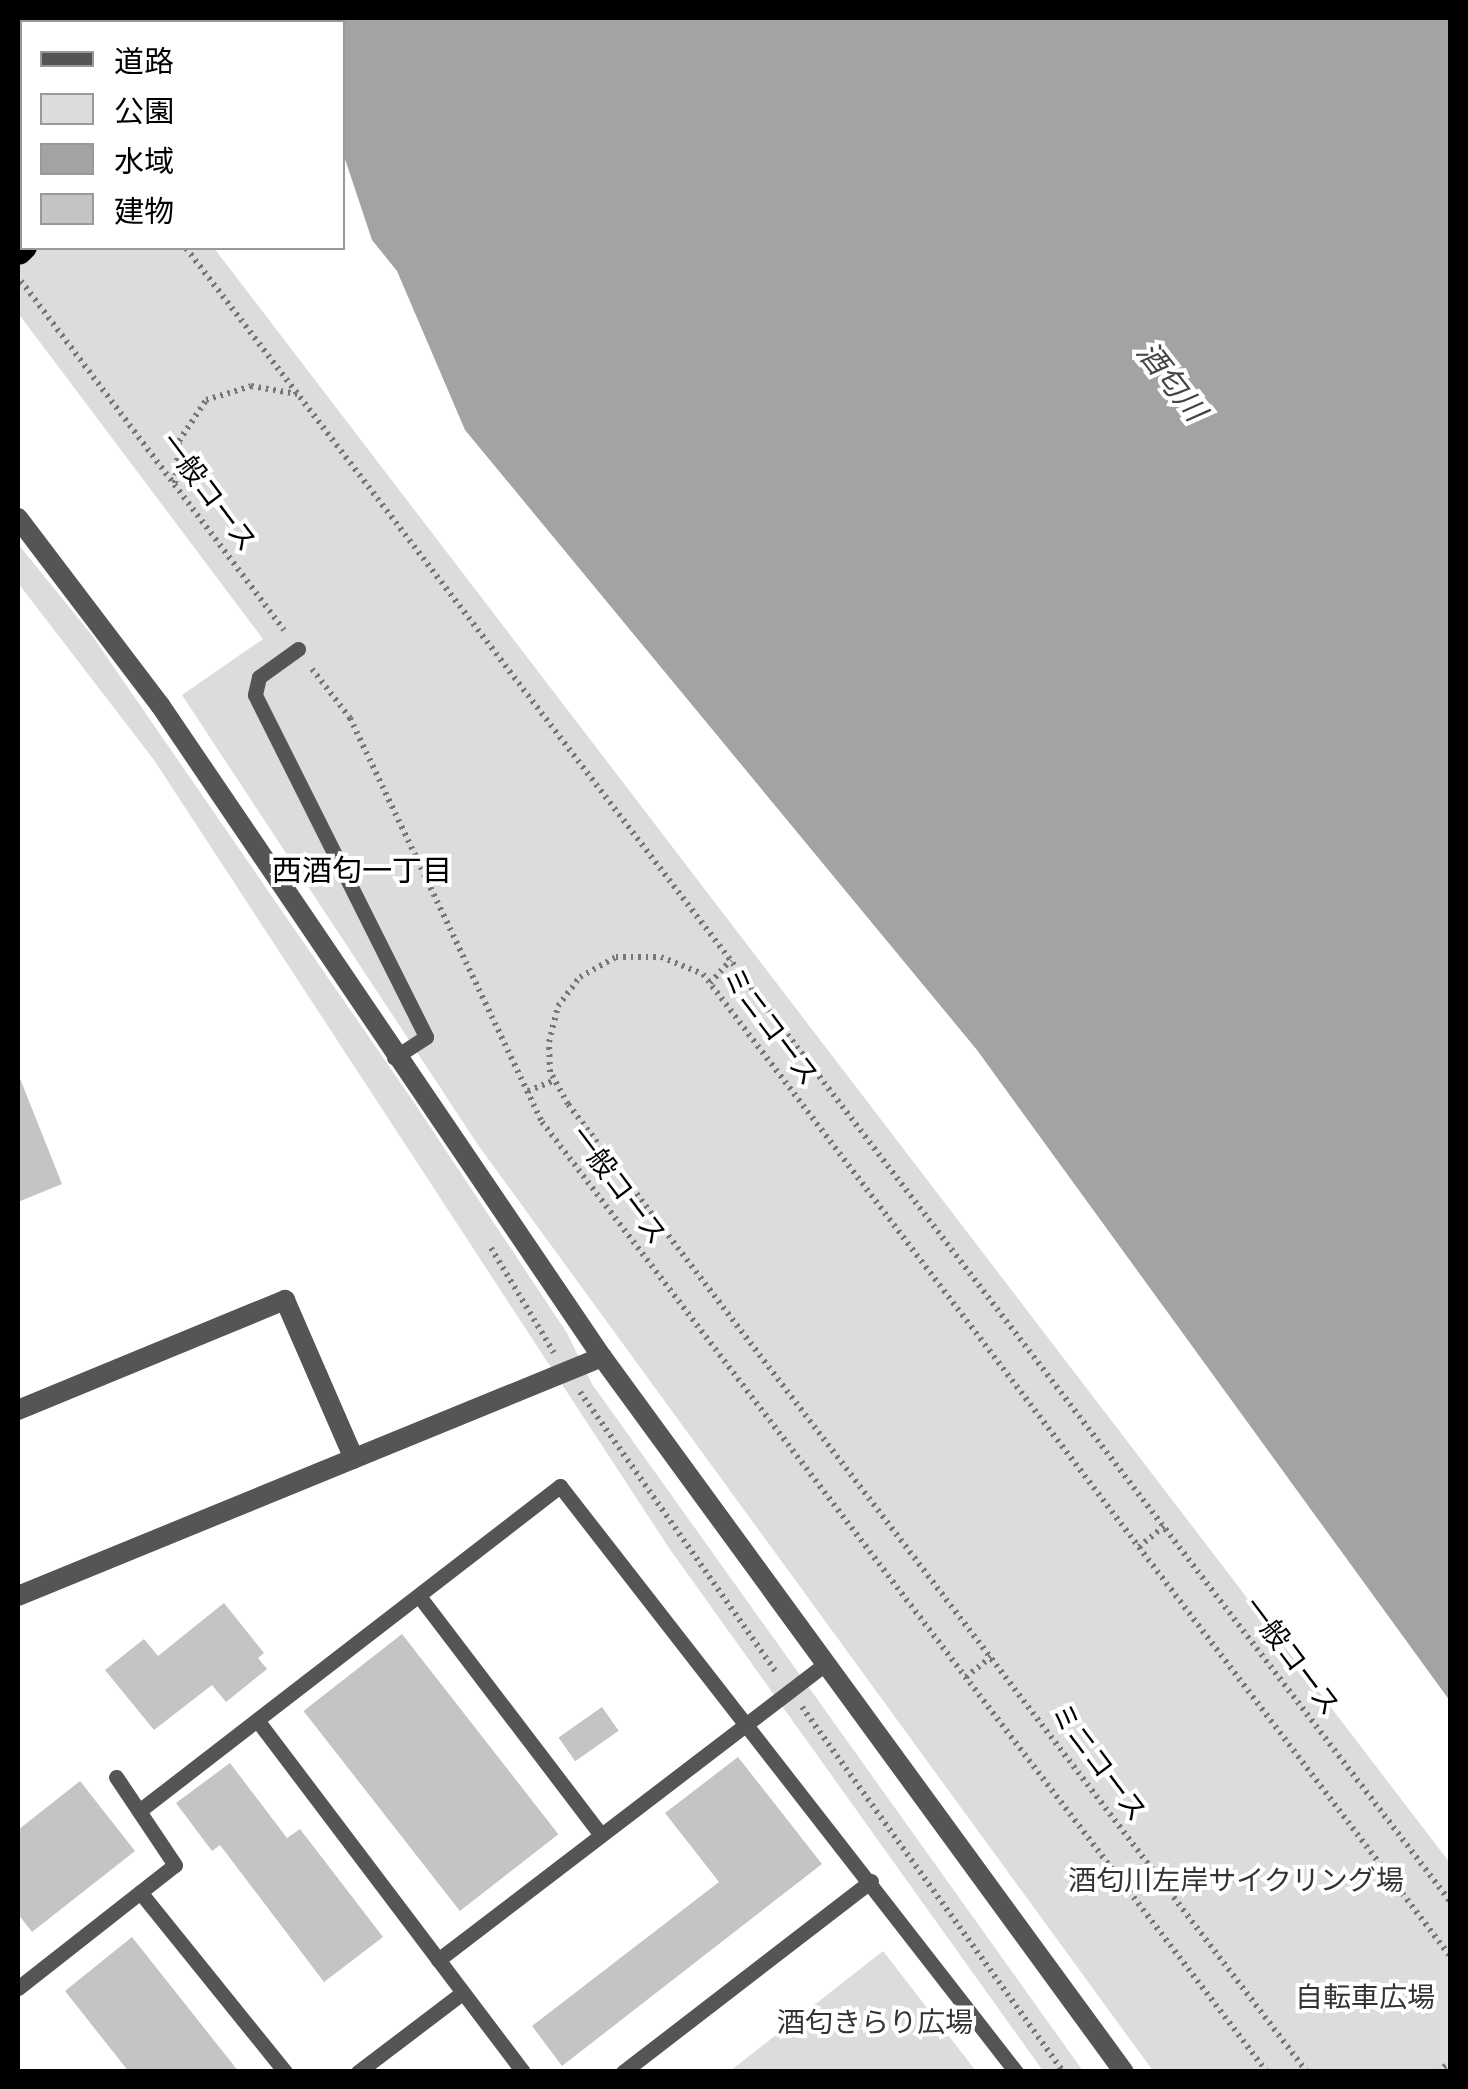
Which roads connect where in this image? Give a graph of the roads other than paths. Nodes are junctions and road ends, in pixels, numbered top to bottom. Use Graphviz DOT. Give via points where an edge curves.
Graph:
graph roads {
  1 [pos="18,518"];
  2 [pos="298,650"];
  3 [pos="394,1058"];
  4 [pos="602,1357"];
  5 [pos="18,1410"];
  6 [pos="354,1459"];
  7 [pos="18,1596"];
  8 [pos="419,1596"];
  9 [pos="824,1665"];
  10 [pos="257,1720"];
  11 [pos="745,1721"];
  12 [pos="116,1777"];
  13 [pos="139,1811"];
  14 [pos="600,1834"];
  15 [pos="871,1882"];
  16 [pos="140,1892"];
  17 [pos="438,1960"];
  18 [pos="18,1988"];
  19 [pos="462,1993"];
  20 [pos="285,2072"];
  21 [pos="358,2072"];
  22 [pos="523,2072"];
  23 [pos="623,2072"];
  24 [pos="1016,2072"];
  25 [pos="1124,2072"];
  1 -- 3 [label="street" via="160,705"];
  2 -- 3 [label="lane" via="259,676 255,695 426,1036"];
  3 -- 4 [label="street"];
  4 -- 6 [label="street"];
  4 -- 9 [label="street"];
  5 -- 6 [label="street" via="285,1300"];
  6 -- 7 [label="street"];
  8 -- 10 [label="lane"];
  8 -- 11 [label="lane" via="560,1486"];
  8 -- 14 [label="lane"];
  9 -- 11 [label="lane"];
  9 -- 25 [label="street"];
  10 -- 13 [label="lane"];
  10 -- 17 [label="lane"];
  11 -- 14 [label="lane"];
  11 -- 15 [label="lane"];
  12 -- 13 [label="lane"];
  13 -- 16 [label="lane" via="174,1865"];
  14 -- 17 [label="lane"];
  15 -- 23 [label="lane"];
  15 -- 24 [label="lane"];
  16 -- 18 [label="lane"];
  16 -- 20 [label="lane"];
  17 -- 19 [label="lane"];
  19 -- 21 [label="lane"];
  19 -- 22 [label="lane"];
}
